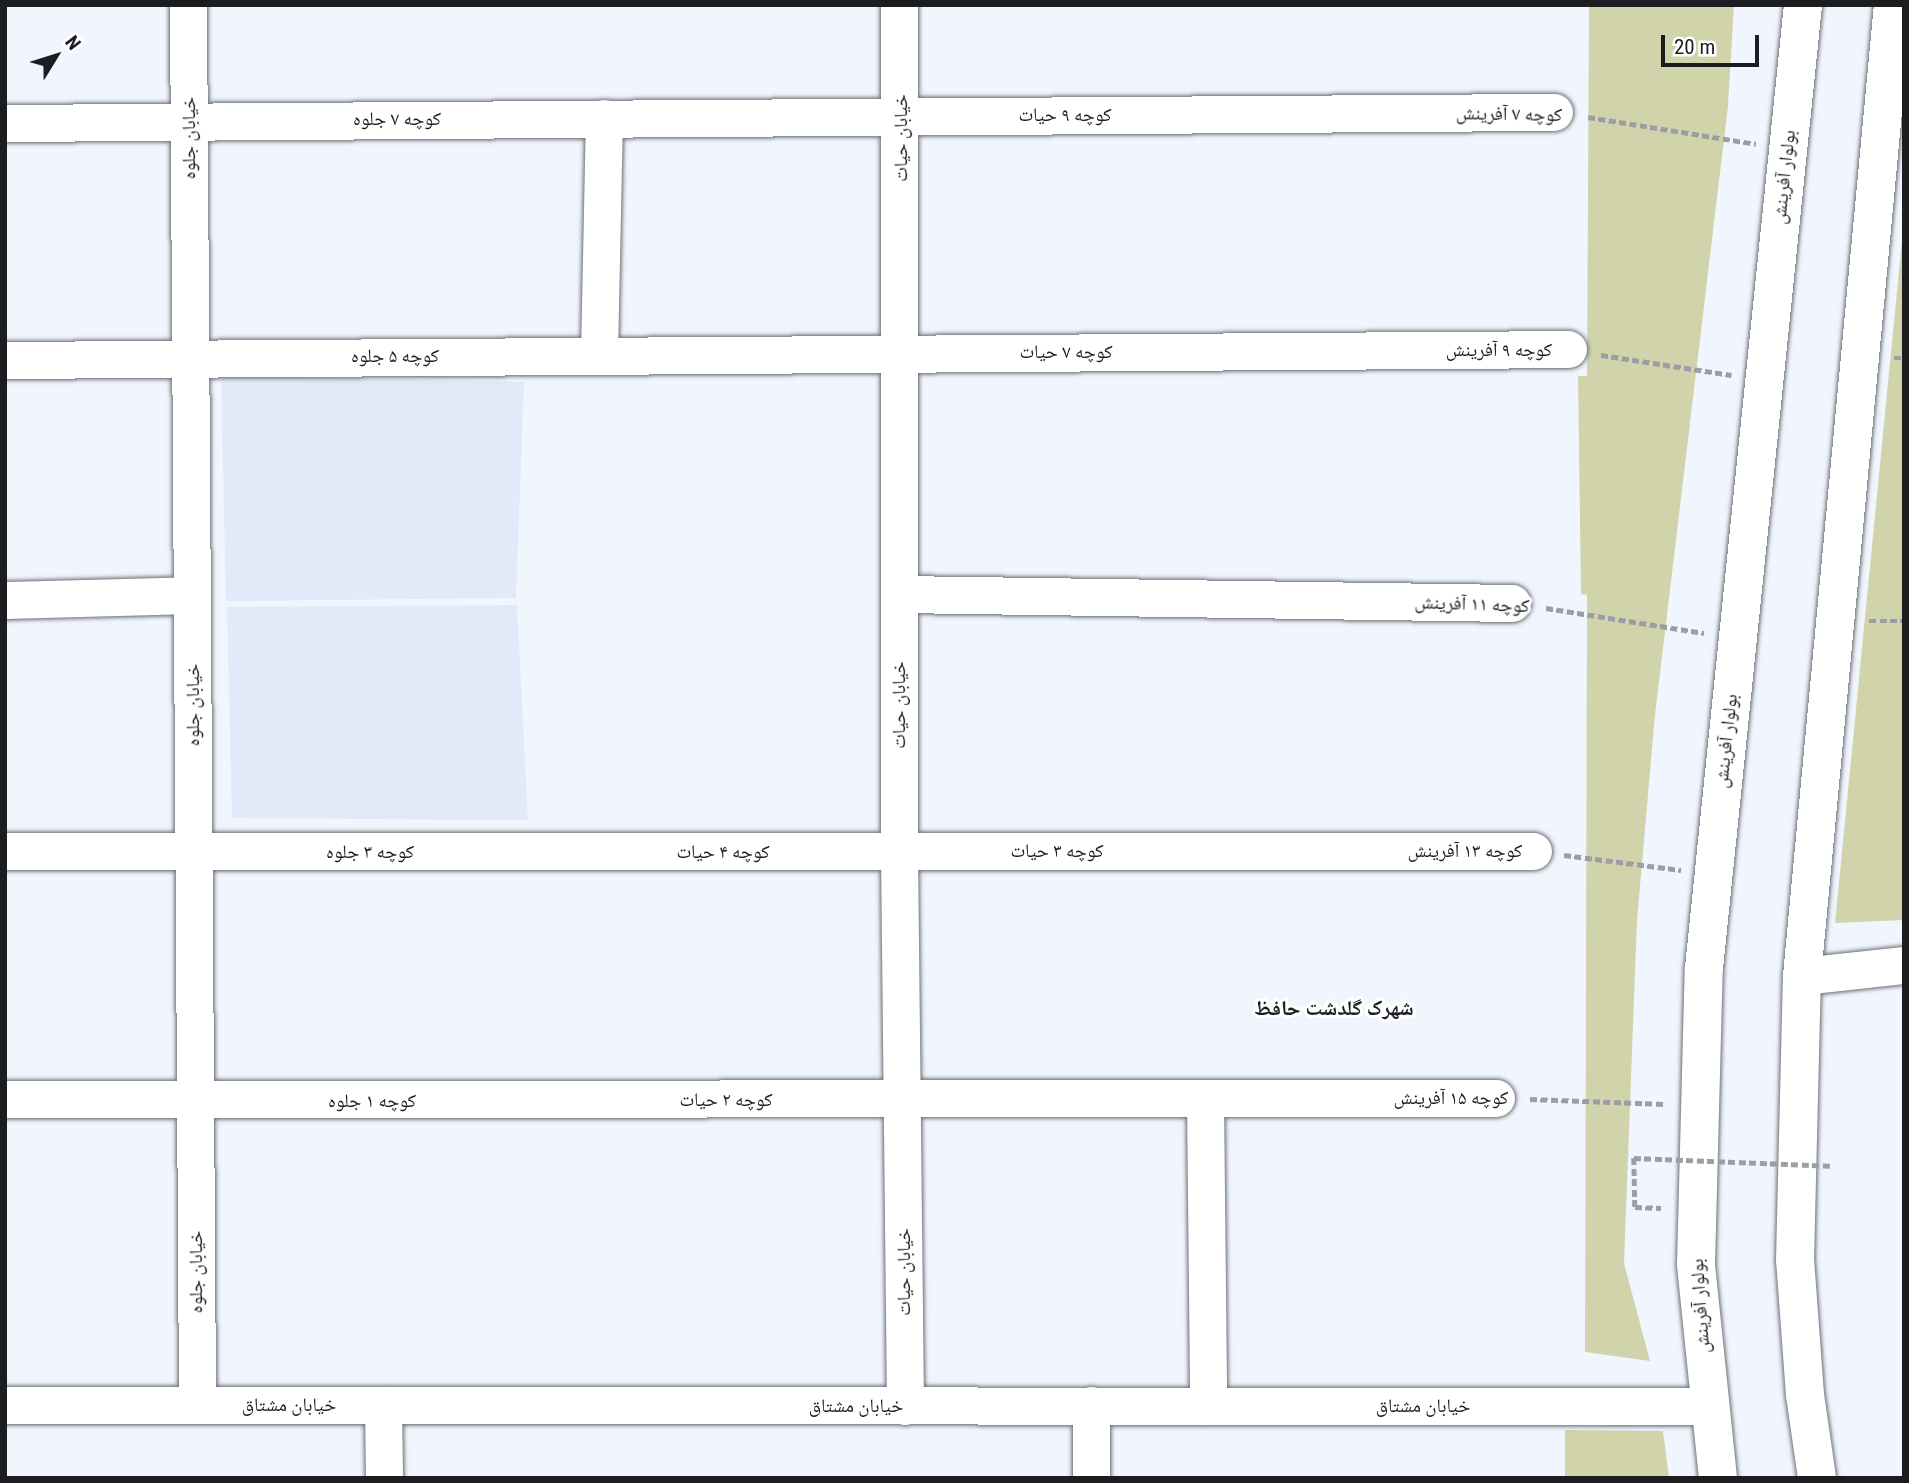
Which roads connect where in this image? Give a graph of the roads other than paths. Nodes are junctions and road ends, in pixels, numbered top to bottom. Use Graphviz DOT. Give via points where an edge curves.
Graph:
graph roads {
  1 [pos="188,5"];
  2 [pos="899,5"];
  3 [pos="1803,5"];
  4 [pos="1893,5"];
  5 [pos="1554,112"];
  6 [pos="1228,114"];
  7 [pos="902,116"];
  8 [pos="604,118"];
  9 [pos="189,121"];
  10 [pos="5,123"];
  11 [pos="1568,349"];
  12 [pos="1233,351"];
  13 [pos="899,353"];
  14 [pos="599,354"];
  15 [pos="190,357"];
  16 [pos="5,360"];
  17 [pos="899,594"];
  18 [pos="192,595"];
  19 [pos="5,600"];
  20 [pos="1512,603"];
  21 [pos="5,851"];
  22 [pos="1216,851"];
  23 [pos="1533,851"];
  24 [pos="193,852"];
  25 [pos="547,852"];
  26 [pos="899,852"];
  27 [pos="1904,965"];
  28 [pos="1802,975"];
  29 [pos="1496,1098"];
  30 [pos="5,1099"];
  31 [pos="1205,1099"];
  32 [pos="549,1100"];
  33 [pos="904,1100"];
  34 [pos="195,1102"];
  35 [pos="5,1405"];
  36 [pos="197,1405"];
  37 [pos="383,1405"];
  38 [pos="1091,1405"];
  39 [pos="905,1406"];
  40 [pos="1208,1406"];
  41 [pos="1707,1406"];
  42 [pos="384,1478"];
  43 [pos="1091,1478"];
  44 [pos="1718,1478"];
  45 [pos="1817,1478"];
  1 -- 9 [label="street, خیابان جلوه"];
  2 -- 7 [label="street, خیابان حیات"];
  3 -- 41 [label="main road, بولوار آفرینش" via="1735,638 1697,1105 1696,1264"];
  4 -- 28 [label="main road"];
  5 -- 6 [label="street, کوچه ۷ آفرینش"];
  6 -- 7 [label="street, کوچه ۹ حیات"];
  7 -- 8 [label="street, کوچه ۹ حیات"];
  7 -- 13 [label="street, خیابان حیات"];
  8 -- 9 [label="street, کوچه ۷ جلوه"];
  8 -- 14 [label="street"];
  9 -- 10 [label="street, کوچه ۷ جلوه"];
  9 -- 15 [label="street, خیابان جلوه"];
  11 -- 12 [label="street, کوچه ۹ آفرینش"];
  12 -- 13 [label="street, کوچه ۷ حیات"];
  13 -- 14 [label="street, کوچه ۷ حیات"];
  13 -- 17 [label="street, خیابان حیات"];
  14 -- 15 [label="street, کوچه ۵ جلوه"];
  15 -- 16 [label="street, کوچه ۵ جلوه"];
  15 -- 18 [label="street, خیابان جلوه"];
  17 -- 20 [label="street, کوچه ۱۱ آفرینش"];
  17 -- 26 [label="street, خیابان حیات"];
  18 -- 19 [label="street"];
  18 -- 24 [label="street, خیابان جلوه"];
  21 -- 24 [label="street, کوچه ۳ جلوه"];
  22 -- 23 [label="street, کوچه ۱۳ آفرینش"];
  22 -- 26 [label="street, کوچه ۳ حیات"];
  24 -- 25 [label="street, کوچه ۳ جلوه"];
  24 -- 34 [label="street, خیابان جلوه"];
  25 -- 26 [label="street, کوچه ۴ حیات"];
  26 -- 33 [label="street, خیابان حیات"];
  27 -- 28 [label="street"];
  28 -- 45 [label="main road" via="1795,1260"];
  29 -- 31 [label="street, کوچه ۱۵ آفرینش"];
  30 -- 34 [label="street, کوچه ۱ جلوه"];
  31 -- 33 [label="street, کوچه ۱۵ آفرینش"];
  31 -- 40 [label="street"];
  32 -- 33 [label="street, کوچه ۲ حیات"];
  32 -- 34 [label="street, کوچه ۱ جلوه"];
  33 -- 39 [label="street, خیابان حیات"];
  34 -- 36 [label="street, خیابان جلوه"];
  35 -- 36 [label="street, خیابان مشتاق"];
  36 -- 37 [label="street, خیابان مشتاق"];
  37 -- 39 [label="street, خیابان مشتاق"];
  37 -- 42 [label="street"];
  38 -- 39 [label="street, خیابان مشتاق"];
  38 -- 40 [label="street, خیابان مشتاق"];
  38 -- 43 [label="street"];
  40 -- 41 [label="street, خیابان مشتاق"];
  41 -- 44 [label="main road, بولوار آفرینش"];
}
